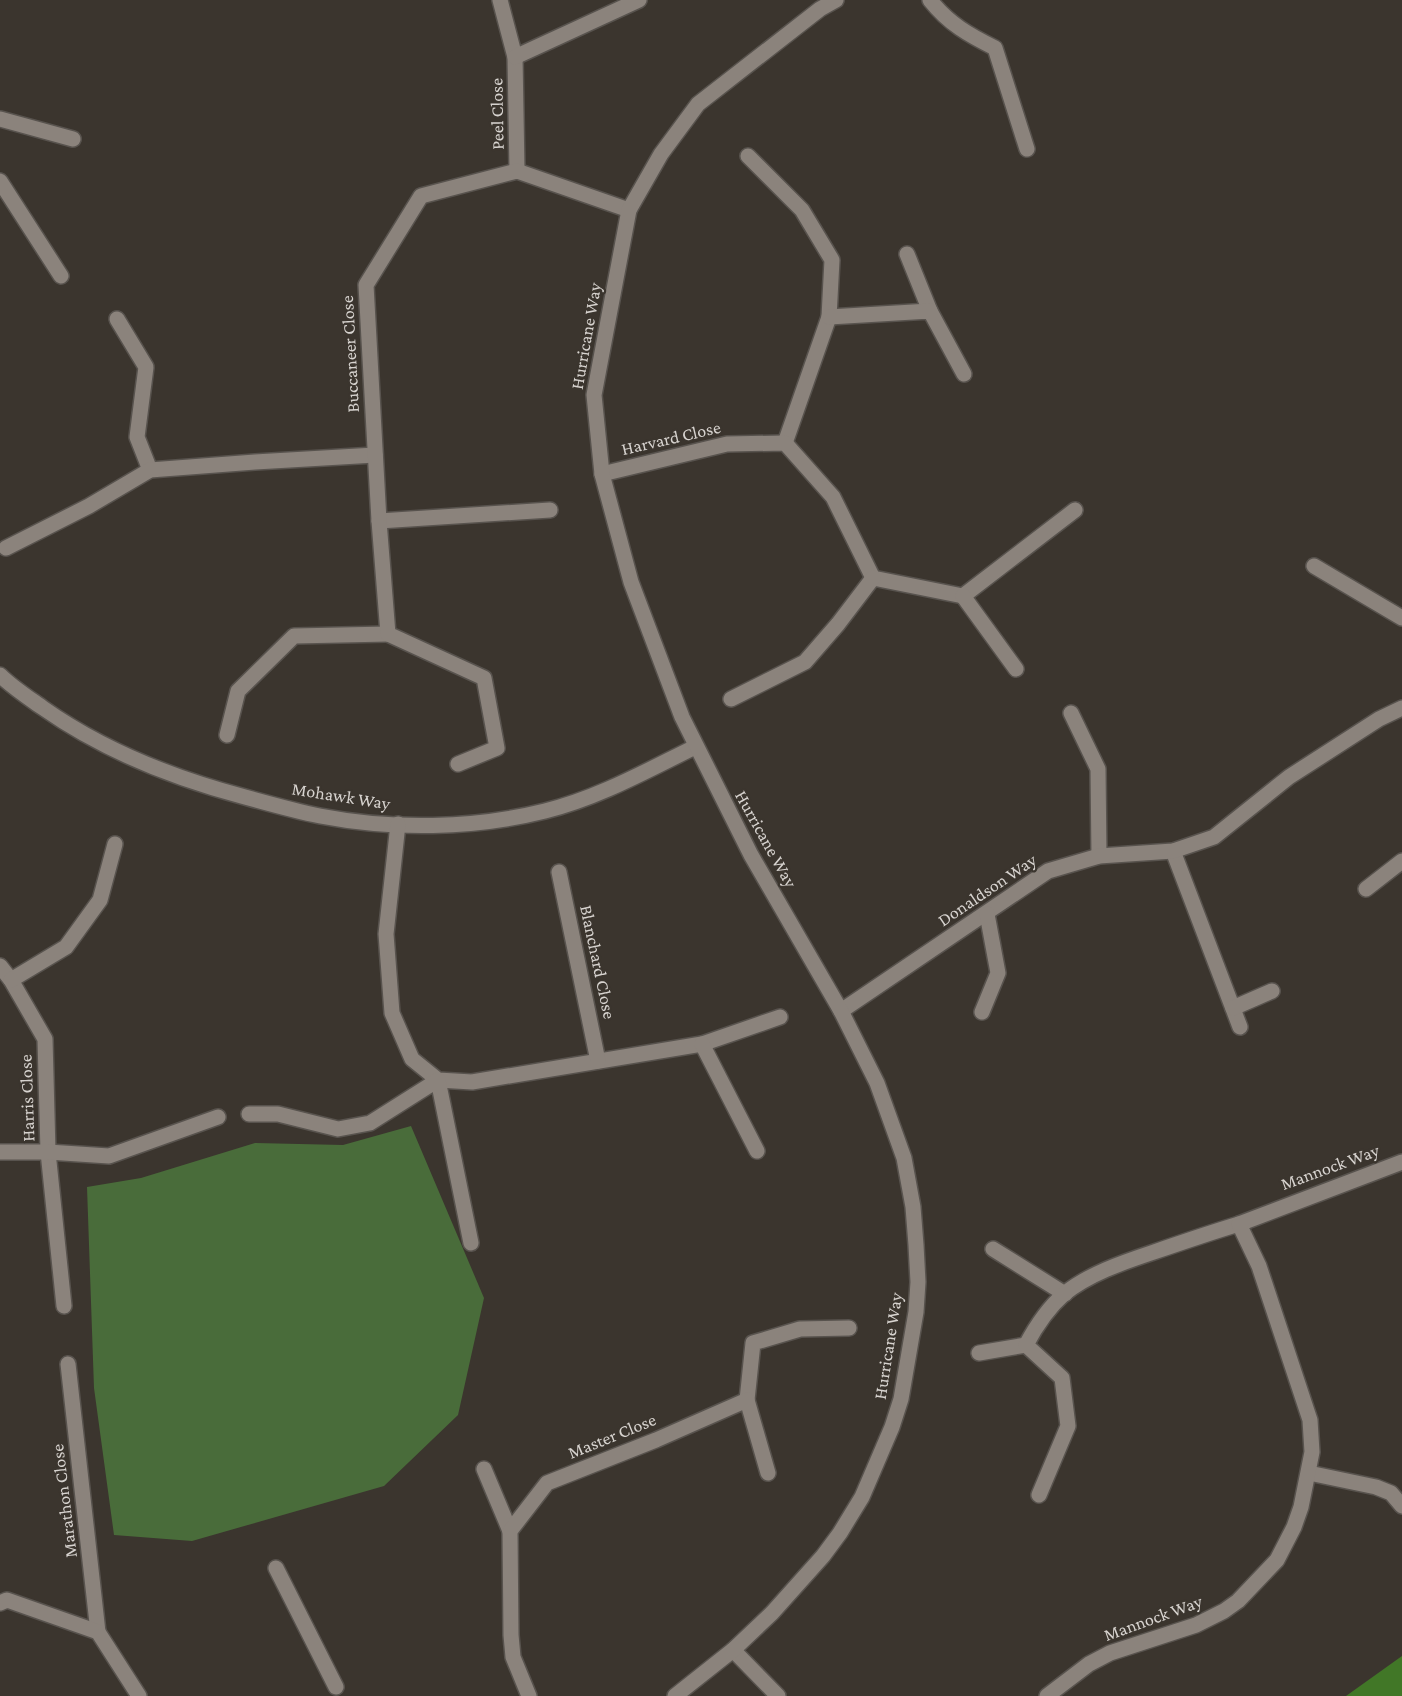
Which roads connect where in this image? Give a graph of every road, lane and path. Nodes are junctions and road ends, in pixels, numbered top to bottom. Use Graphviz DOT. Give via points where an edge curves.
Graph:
graph roads {
  1 [pos="500,0"];
  2 [pos="639,0"];
  3 [pos="836,0"];
  4 [pos="930,0"];
  5 [pos="515,57"];
  6 [pos="0,119"];
  7 [pos="73,139"];
  8 [pos="1027,149"];
  9 [pos="748,156"];
  10 [pos="517,171"];
  11 [pos="0,181"];
  12 [pos="629,210"];
  13 [pos="907,254"];
  14 [pos="61,276"];
  15 [pos="930,311"];
  16 [pos="830,317"];
  17 [pos="117,320"];
  18 [pos="964,374"];
  19 [pos="785,443"];
  20 [pos="375,455"];
  21 [pos="150,470"];
  22 [pos="602,474"];
  23 [pos="550,510"];
  24 [pos="1075,510"];
  25 [pos="379,521"];
  26 [pos="6,548"];
  27 [pos="1314,566"];
  28 [pos="873,578"];
  29 [pos="963,596"];
  30 [pos="1402,618"];
  31 [pos="388,634"];
  32 [pos="1016,669"];
  33 [pos="1,678"];
  34 [pos="731,699"];
  35 [pos="1402,708"];
  36 [pos="1071,713"];
  37 [pos="227,735"];
  38 [pos="695,747"];
  39 [pos="458,764"];
  40 [pos="398,824"];
  41 [pos="115,844"];
  42 [pos="1173,851"];
  43 [pos="1099,856"];
  44 [pos="1402,861"];
  45 [pos="559,872"];
  46 [pos="1366,889"];
  47 [pos="987,914"];
  48 [pos="0,966"];
  49 [pos="11,980"];
  50 [pos="1272,991"];
  51 [pos="1233,1008"];
  52 [pos="841,1011"];
  53 [pos="982,1012"];
  54 [pos="780,1017"];
  55 [pos="1240,1027"];
  56 [pos="702,1044"];
  57 [pos="598,1060"];
  58 [pos="438,1080"];
  59 [pos="249,1114"];
  60 [pos="218,1117"];
  61 [pos="757,1151"];
  62 [pos="0,1152"];
  63 [pos="48,1152"];
  64 [pos="1402,1162"];
  65 [pos="1239,1224"];
  66 [pos="471,1242"];
  67 [pos="993,1249"];
  68 [pos="1065,1294"];
  69 [pos="64,1306"];
  70 [pos="849,1328"];
  71 [pos="1026,1346"];
  72 [pos="979,1353"];
  73 [pos="68,1365"];
  74 [pos="747,1400"];
  75 [pos="484,1469"];
  76 [pos="768,1473"];
  77 [pos="1309,1473"];
  78 [pos="1396,1489"];
  79 [pos="1039,1495"];
  80 [pos="1402,1506"];
  81 [pos="510,1531"];
  82 [pos="276,1568"];
  83 [pos="0,1603"];
  84 [pos="98,1632"];
  85 [pos="733,1650"];
  86 [pos="334,1693"];
  87 [pos="139,1696"];
  88 [pos="529,1696"];
  89 [pos="675,1696"];
  90 [pos="778,1696"];
  91 [pos="1047,1696"];
  1 -- 5 [label="street, Peel Close"];
  2 -- 5 [label="street, Peel Close"];
  3 -- 12 [label="street, Hurricane Way" via="698,104 661,154"];
  4 -- 8 [label="street" via="961,31 995,48"];
  5 -- 10 [label="street, Peel Close"];
  6 -- 7 [label="street"];
  9 -- 16 [label="street" via="802,210 832,260"];
  10 -- 12 [label="street"];
  10 -- 20 [label="street, Buccaneer Close" via="421,196 366,285"];
  11 -- 14 [label="street"];
  12 -- 22 [label="street, Hurricane Way" via="594,395"];
  13 -- 15 [label="street"];
  15 -- 16 [label="street"];
  15 -- 18 [label="street"];
  16 -- 19 [label="street"];
  17 -- 21 [label="street" via="146,367 137,437"];
  19 -- 22 [label="street, Harvard Close" via="727,444"];
  19 -- 28 [label="street" via="833,496"];
  20 -- 21 [label="street"];
  20 -- 25 [label="street, Buccaneer Close"];
  21 -- 26 [label="street"];
  22 -- 38 [label="street, Hurricane Way" via="631,582"];
  23 -- 25 [label="street"];
  24 -- 29 [label="street"];
  25 -- 31 [label="street, Buccaneer Close"];
  27 -- 30 [label="street"];
  28 -- 29 [label="street"];
  28 -- 34 [label="street" via="805,662"];
  29 -- 32 [label="street"];
  31 -- 37 [label="street" via="294,636 238,692"];
  31 -- 39 [label="street" via="484,678 497,748"];
  33 -- 40 [label="street, Mohawk Way" via="73,729 188,781 321,816"];
  35 -- 42 [label="street, Donaldson Way" via="1289,777 1214,837"];
  36 -- 43 [label="street" via="1098,769"];
  38 -- 40 [label="street, Mohawk Way" via="605,791 545,811 477,823"];
  38 -- 52 [label="street, Hurricane Way" via="751,855"];
  40 -- 58 [label="street" via="386,934 392,1013 412,1059"];
  41 -- 49 [label="street" via="100,900 66,947"];
  42 -- 43 [label="street, Donaldson Way"];
  42 -- 51 [label="street"];
  43 -- 47 [label="street, Donaldson Way" via="1048,871"];
  44 -- 46 [label="street"];
  45 -- 57 [label="street, Blanchard Close"];
  47 -- 52 [label="street, Donaldson Way"];
  47 -- 53 [label="street" via="998,973"];
  48 -- 49 [label="street, Harris Close"];
  49 -- 63 [label="street, Harris Close" via="45,1039"];
  50 -- 51 [label="street"];
  51 -- 55 [label="street"];
  52 -- 85 [label="street, Hurricane Way" via="878,1083 904,1158 913,1207 918,1282 912,1342 892,1427 862,1497 823,1556"];
  54 -- 56 [label="street"];
  56 -- 57 [label="street"];
  56 -- 61 [label="street"];
  57 -- 58 [label="street" via="472,1082"];
  58 -- 59 [label="street" via="370,1123 338,1129 278,1114"];
  58 -- 66 [label="street"];
  60 -- 63 [label="street, Harris Close" via="109,1155"];
  62 -- 63 [label="street, Harris Close"];
  63 -- 69 [label="street, Harris Close"];
  64 -- 65 [label="street, Mannock Way"];
  65 -- 68 [label="street, Mannock Way" via="1097,1274"];
  65 -- 77 [label="street, Mannock Way" via="1259,1266 1307,1405 1312,1444"];
  67 -- 68 [label="street"];
  68 -- 71 [label="street, Mannock Way" via="1049,1309"];
  70 -- 74 [label="street" via="801,1329 753,1343"];
  71 -- 72 [label="street"];
  71 -- 79 [label="street" via="1062,1378 1068,1426"];
  73 -- 84 [label="street, Marathon Close"];
  74 -- 76 [label="street"];
  74 -- 81 [label="street, Master Close" via="547,1483"];
  75 -- 81 [label="street"];
  77 -- 78 [label="street"];
  77 -- 91 [label="street, Mannock Way" via="1287,1544 1238,1601 1213,1618 1089,1664"];
  78 -- 80 [label="street"];
  81 -- 88 [label="street" via="513,1657"];
  82 -- 86 [label="street"];
  83 -- 84 [label="street" via="7,1600"];
  84 -- 87 [label="street, Marathon Close"];
  85 -- 89 [label="street, Hurricane Way"];
  85 -- 90 [label="street"];
}
